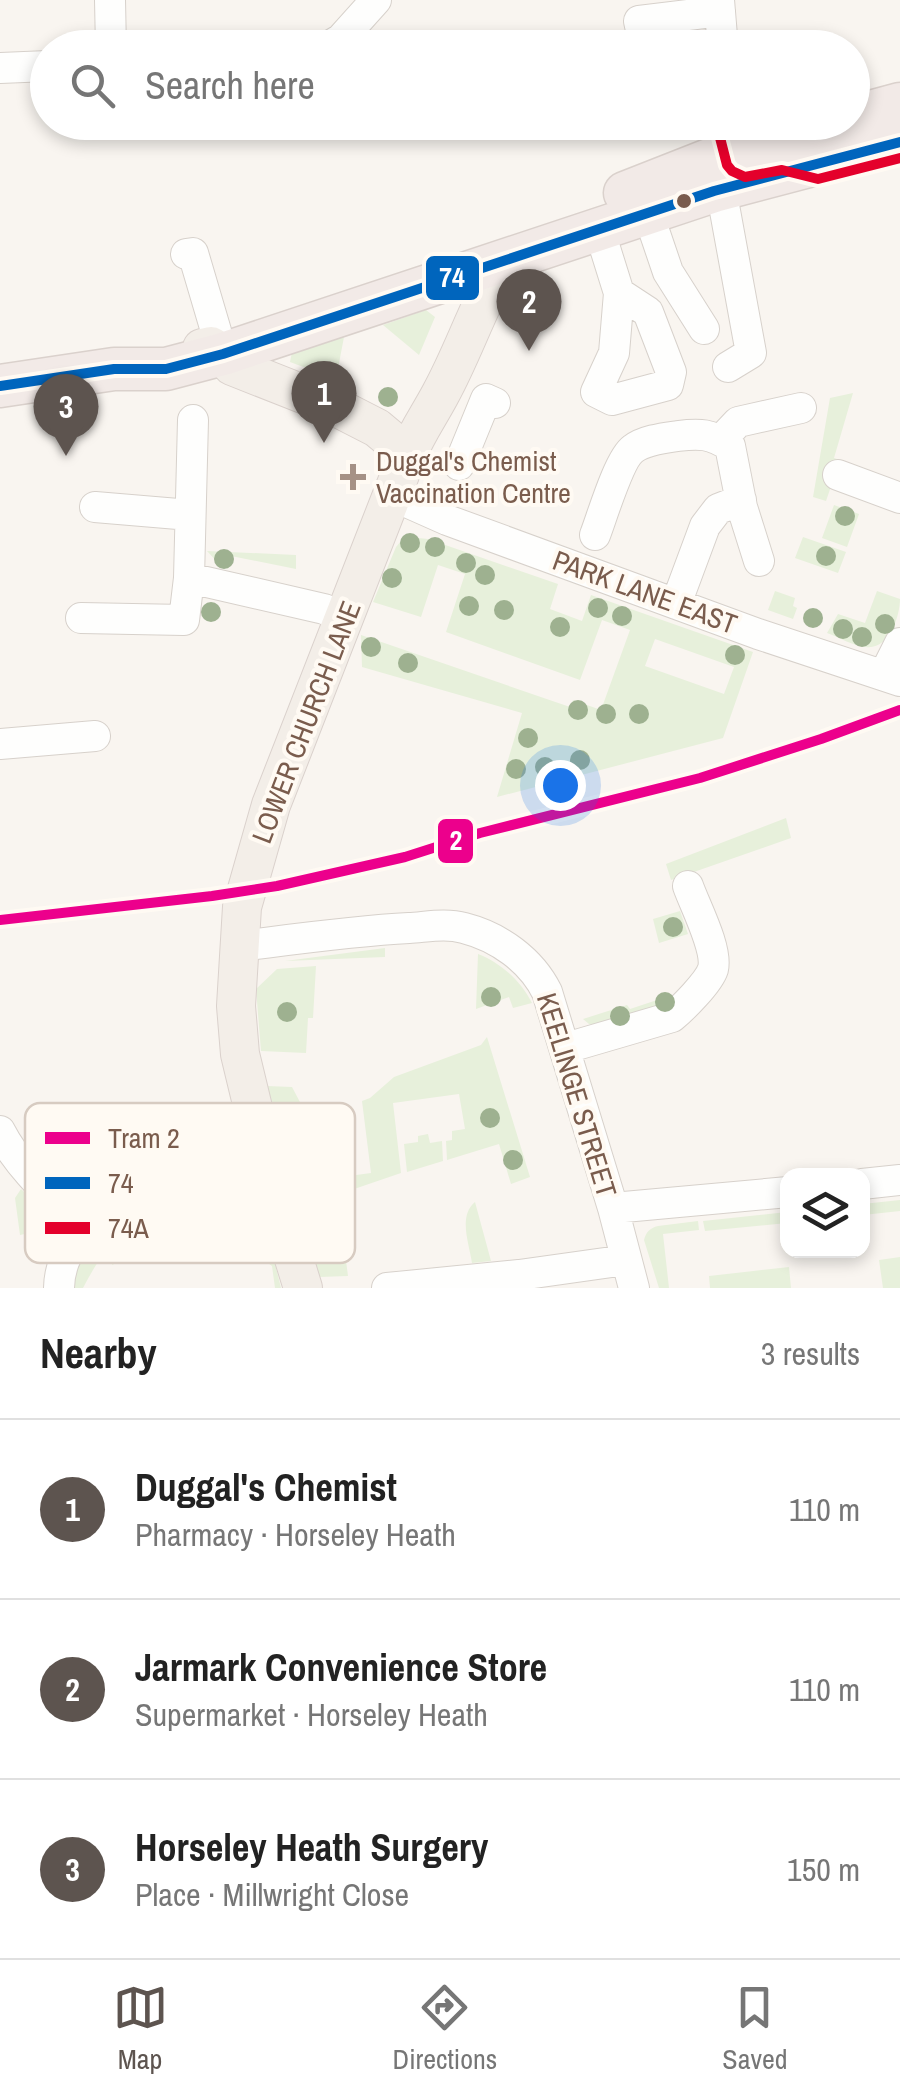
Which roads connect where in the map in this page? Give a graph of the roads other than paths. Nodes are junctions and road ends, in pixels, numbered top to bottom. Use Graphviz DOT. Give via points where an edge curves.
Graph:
graph roads {
  1 [pos="110,0"];
  2 [pos="376,0"];
  3 [pos="719,5"];
  4 [pos="111,30"];
  5 [pos="349,30"];
  6 [pos="641,30"];
  7 [pos="721,30"];
  8 [pos="30,67"];
  9 [pos="0,68"];
  10 [pos="900,104"];
  11 [pos="870,112"];
  12 [pos="726,140"];
  13 [pos="735,140"];
  14 [pos="900,142"];
  15 [pos="816,164"];
  16 [pos="721,189"];
  17 [pos="648,213"];
  18 [pos="599,229"];
  19 [pos="186,254"];
  20 [pos="490,254"];
  21 [pos="668,272"];
  22 [pos="704,329"];
  23 [pos="219,342"];
  24 [pos="728,367"];
  25 [pos="0,386"];
  26 [pos="494,403"];
  27 [pos="801,408"];
  28 [pos="193,420"];
  29 [pos="418,433"];
  30 [pos="479,433"];
  31 [pos="721,440"];
  32 [pos="459,464"];
  33 [pos="838,475"];
  34 [pos="393,496"];
  35 [pos="900,498"];
  36 [pos="741,500"];
  37 [pos="95,507"];
  38 [pos="190,514"];
  39 [pos="594,535"];
  40 [pos="759,561"];
  41 [pos="189,578"];
  42 [pos="676,604"];
  43 [pos="344,617"];
  44 [pos="82,618"];
  45 [pos="900,643"];
  46 [pos="892,678"];
  47 [pos="95,736"];
  48 [pos="0,744"];
  49 [pos="688,886"];
  50 [pos="240,930"];
  51 [pos="566,1048"];
  52 [pos="252,1103"];
  53 [pos="0,1130"];
  54 [pos="25,1169"];
  55 [pos="900,1180"];
  56 [pos="870,1183"];
  57 [pos="780,1193"];
  58 [pos="613,1208"];
  59 [pos="63,1263"];
  60 [pos="295,1263"];
  61 [pos="630,1274"];
  62 [pos="520,1282"];
  63 [pos="59,1288"];
  64 [pos="303,1288"];
  65 [pos="388,1288"];
  1 -- 4 [label="street"];
  2 -- 5 [label="street"];
  3 -- 6 [label="street" via="639,21"];
  3 -- 7 [label="street"];
  8 -- 9 [label="street"];
  10 -- 11 [label="highway"];
  12 -- 20 [label="highway"];
  13 -- 15 [label="street" via="740,159 748,162 782,156"];
  14 -- 15 [label="highway"];
  15 -- 16 [label="highway"];
  16 -- 17 [label="highway"];
  16 -- 24 [label="street" via="751,353"];
  17 -- 18 [label="highway"];
  17 -- 21 [label="street"];
  18 -- 20 [label="highway"];
  18 -- 21 [label="street" via="618,290"];
  19 -- 23 [label="street" via="193,253"];
  20 -- 23 [label="highway"];
  20 -- 29 [label="main road, LOWER CHURCH LANE" via="490,284"];
  21 -- 22 [label="street"];
  23 -- 25 [label="highway"];
  23 -- 29 [label="main road" via="232,366 377,428"];
  26 -- 30 [label="street" via="486,399"];
  27 -- 31 [label="street" via="738,422"];
  28 -- 38 [label="street"];
  29 -- 30 [label="street"];
  29 -- 34 [label="main road, LOWER CHURCH LANE"];
  30 -- 32 [label="street"];
  31 -- 36 [label="street" via="730,446"];
  31 -- 39 [label="street" via="691,434 632,450"];
  33 -- 35 [label="street"];
  34 -- 42 [label="street, PARK LANE EAST"];
  34 -- 43 [label="main road, LOWER CHURCH LANE"];
  36 -- 40 [label="street"];
  36 -- 42 [label="street" via="718,509 705,526"];
  37 -- 38 [label="street"];
  38 -- 41 [label="street"];
  41 -- 43 [label="street"];
  41 -- 44 [label="street" via="184,620"];
  42 -- 46 [label="street, PARK LANE EAST"];
  43 -- 50 [label="main road, LOWER CHURCH LANE" via="271,805"];
  45 -- 46 [label="street"];
  47 -- 48 [label="street"];
  49 -- 51 [label="street" via="725,968 672,1017"];
  50 -- 51 [label="street, KEELINGE STREET" via="466,928 498,941 538,974"];
  50 -- 52 [label="main road, LOWER CHURCH LANE" via="236,1006"];
  51 -- 58 [label="street, KEELINGE STREET"];
  53 -- 54 [label="street"];
  55 -- 56 [label="street"];
  57 -- 58 [label="street"];
  58 -- 61 [label="street, KEELINGE STREET"];
  59 -- 63 [label="street"];
  60 -- 64 [label="main road, LOWER CHURCH LANE"];
  61 -- 62 [label="street"];
  62 -- 65 [label="street"];
}
